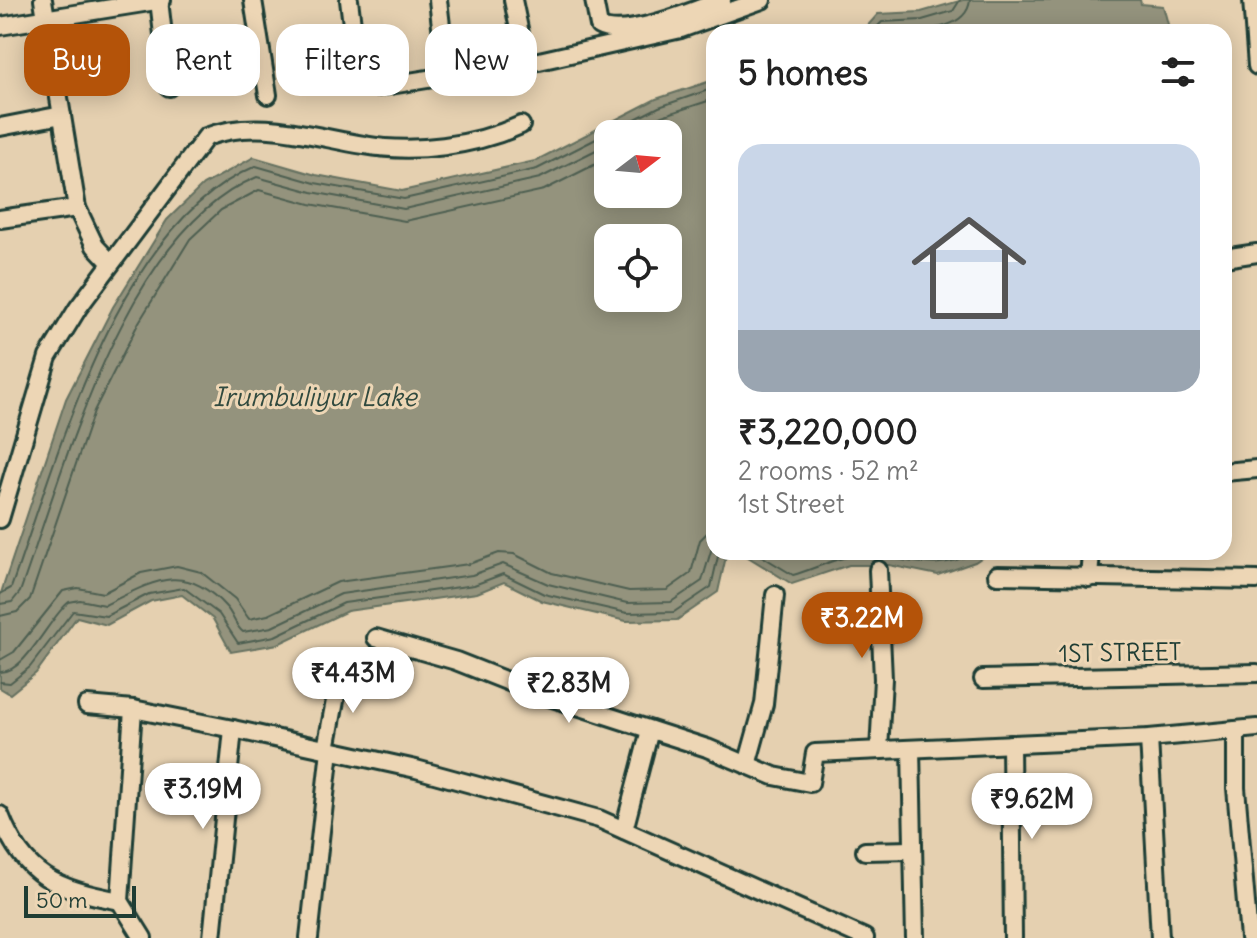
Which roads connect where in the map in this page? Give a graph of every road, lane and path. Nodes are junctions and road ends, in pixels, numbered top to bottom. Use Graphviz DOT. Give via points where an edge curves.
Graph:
graph roads {
  1 [pos="43,0"];
  2 [pos="160,0"];
  3 [pos="253,0"];
  4 [pos="349,0"];
  5 [pos="438,0"];
  6 [pos="513,0"];
  7 [pos="594,0"];
  8 [pos="671,0"];
  9 [pos="722,0"];
  10 [pos="762,0"];
  11 [pos="1252,0"];
  12 [pos="676,18"];
  13 [pos="47,19"];
  14 [pos="162,24"];
  15 [pos="441,24"];
  16 [pos="518,24"];
  17 [pos="0,26"];
  18 [pos="537,59"];
  19 [pos="1257,66"];
  20 [pos="425,81"];
  21 [pos="268,95"];
  22 [pos="62,115"];
  23 [pos="521,125"];
  24 [pos="0,127"];
  25 [pos="77,208"];
  26 [pos="0,219"];
  27 [pos="1257,253"];
  28 [pos="1232,257"];
  29 [pos="111,263"];
  30 [pos="1257,469"];
  31 [pos="1232,471"];
  32 [pos="0,516"];
  33 [pos="1090,560"];
  34 [pos="878,570"];
  35 [pos="997,575"];
  36 [pos="1089,578"];
  37 [pos="1257,580"];
  38 [pos="775,595"];
  39 [pos="376,638"];
  40 [pos="1257,673"];
  41 [pos="340,674"];
  42 [pos="983,679"];
  43 [pos="87,705"];
  44 [pos="133,709"];
  45 [pos="1257,728"];
  46 [pos="233,729"];
  47 [pos="650,730"];
  48 [pos="1236,730"];
  49 [pos="1149,738"];
  50 [pos="1011,744"];
  51 [pos="911,749"];
  52 [pos="328,750"];
  53 [pos="879,750"];
  54 [pos="747,765"];
  55 [pos="0,815"];
  56 [pos="624,830"];
  57 [pos="913,850"];
  58 [pos="865,851"];
  59 [pos="120,901"];
  60 [pos="143,938"];
  61 [pos="212,938"];
  62 [pos="309,938"];
  63 [pos="865,938"];
  64 [pos="915,938"];
  65 [pos="1013,938"];
  66 [pos="1160,938"];
  67 [pos="1249,938"];
  1 -- 13 [label="street"];
  2 -- 13 [label="street"];
  2 -- 14 [label="street"];
  3 -- 21 [label="street"];
  4 -- 20 [label="street" via="358,74 378,87"];
  5 -- 15 [label="street"];
  6 -- 16 [label="street"];
  7 -- 12 [label="street" via="599,26 607,30"];
  8 -- 12 [label="street"];
  9 -- 12 [label="street"];
  10 -- 18 [label="street" via="681,29"];
  11 -- 19 [label="street"];
  13 -- 17 [label="street"];
  13 -- 22 [label="street"];
  22 -- 24 [label="street"];
  22 -- 25 [label="street"];
  23 -- 29 [label="street" via="437,147 363,145 267,127 214,135 195,150"];
  25 -- 26 [label="street"];
  25 -- 29 [label="street" via="95,246"];
  27 -- 28 [label="street"];
  29 -- 32 [label="street" via="48,357"];
  30 -- 31 [label="street"];
  33 -- 36 [label="street"];
  34 -- 53 [label="street" via="883,679"];
  35 -- 36 [label="street"];
  36 -- 37 [label="street"];
  38 -- 54 [label="street" via="764,704"];
  39 -- 47 [label="street"];
  40 -- 42 [label="street, 1ST STREET"];
  41 -- 52 [label="street"];
  43 -- 44 [label="street"];
  44 -- 46 [label="street"];
  44 -- 59 [label="street"];
  45 -- 48 [label="street"];
  46 -- 52 [label="street"];
  46 -- 61 [label="street"];
  47 -- 54 [label="street"];
  47 -- 56 [label="street"];
  48 -- 49 [label="street"];
  48 -- 67 [label="street"];
  49 -- 50 [label="street"];
  49 -- 66 [label="street"];
  50 -- 51 [label="street"];
  50 -- 65 [label="street"];
  51 -- 53 [label="street"];
  51 -- 57 [label="street"];
  52 -- 56 [label="street" via="584,815"];
  52 -- 62 [label="street"];
  53 -- 54 [label="street" via="815,753 810,783"];
  55 -- 59 [label="street" via="30,868 70,888"];
  56 -- 63 [label="street"];
  57 -- 58 [label="street"];
  57 -- 64 [label="street"];
  59 -- 60 [label="street"];
}
